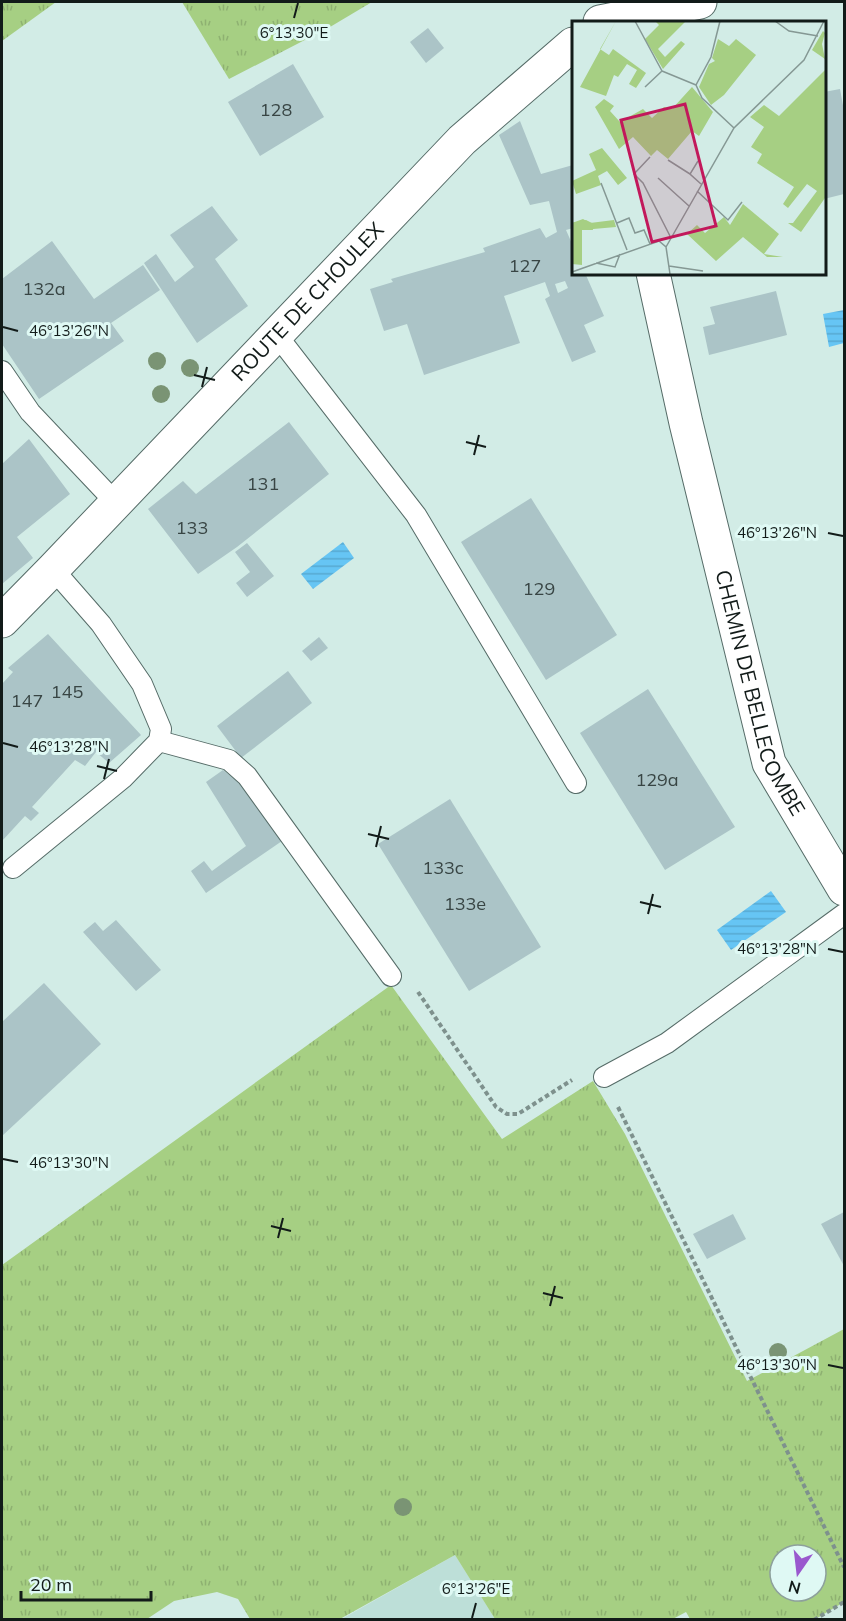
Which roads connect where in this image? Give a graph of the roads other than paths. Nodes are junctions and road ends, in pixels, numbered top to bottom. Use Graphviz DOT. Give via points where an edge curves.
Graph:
graph roads {
  1 [pos="611,2"];
  2 [pos="700,2"];
  3 [pos="600,21"];
  4 [pos="604,21"];
  5 [pos="572,45"];
  6 [pos="653,274"];
  7 [pos="276,334"];
  8 [pos="2,371"];
  9 [pos="116,503"];
  10 [pos="53,569"];
  11 [pos="2,621"];
  12 [pos="159,741"];
  13 [pos="576,783"];
  14 [pos="13,868"];
  15 [pos="844,889"];
  16 [pos="844,914"];
  17 [pos="391,976"];
  18 [pos="604,1077"];
  1 -- 3 [label="street"];
  2 -- 4 [label="street"];
  5 -- 7 [label="street, ROUTE DE CHOULEX" via="462,140"];
  6 -- 15 [label="street, CHEMIN DE BELLECOMBE" via="769,764"];
  7 -- 9 [label="street, ROUTE DE CHOULEX"];
  7 -- 13 [label="lane" via="416,515"];
  8 -- 9 [label="lane" via="30,412"];
  9 -- 10 [label="street, ROUTE DE CHOULEX"];
  10 -- 11 [label="street, ROUTE DE CHOULEX"];
  10 -- 12 [label="lane" via="101,624 142,684 161,729"];
  12 -- 14 [label="lane" via="123,778"];
  12 -- 17 [label="lane" via="228,760 247,776"];
  16 -- 18 [label="lane" via="667,1043"];
}
